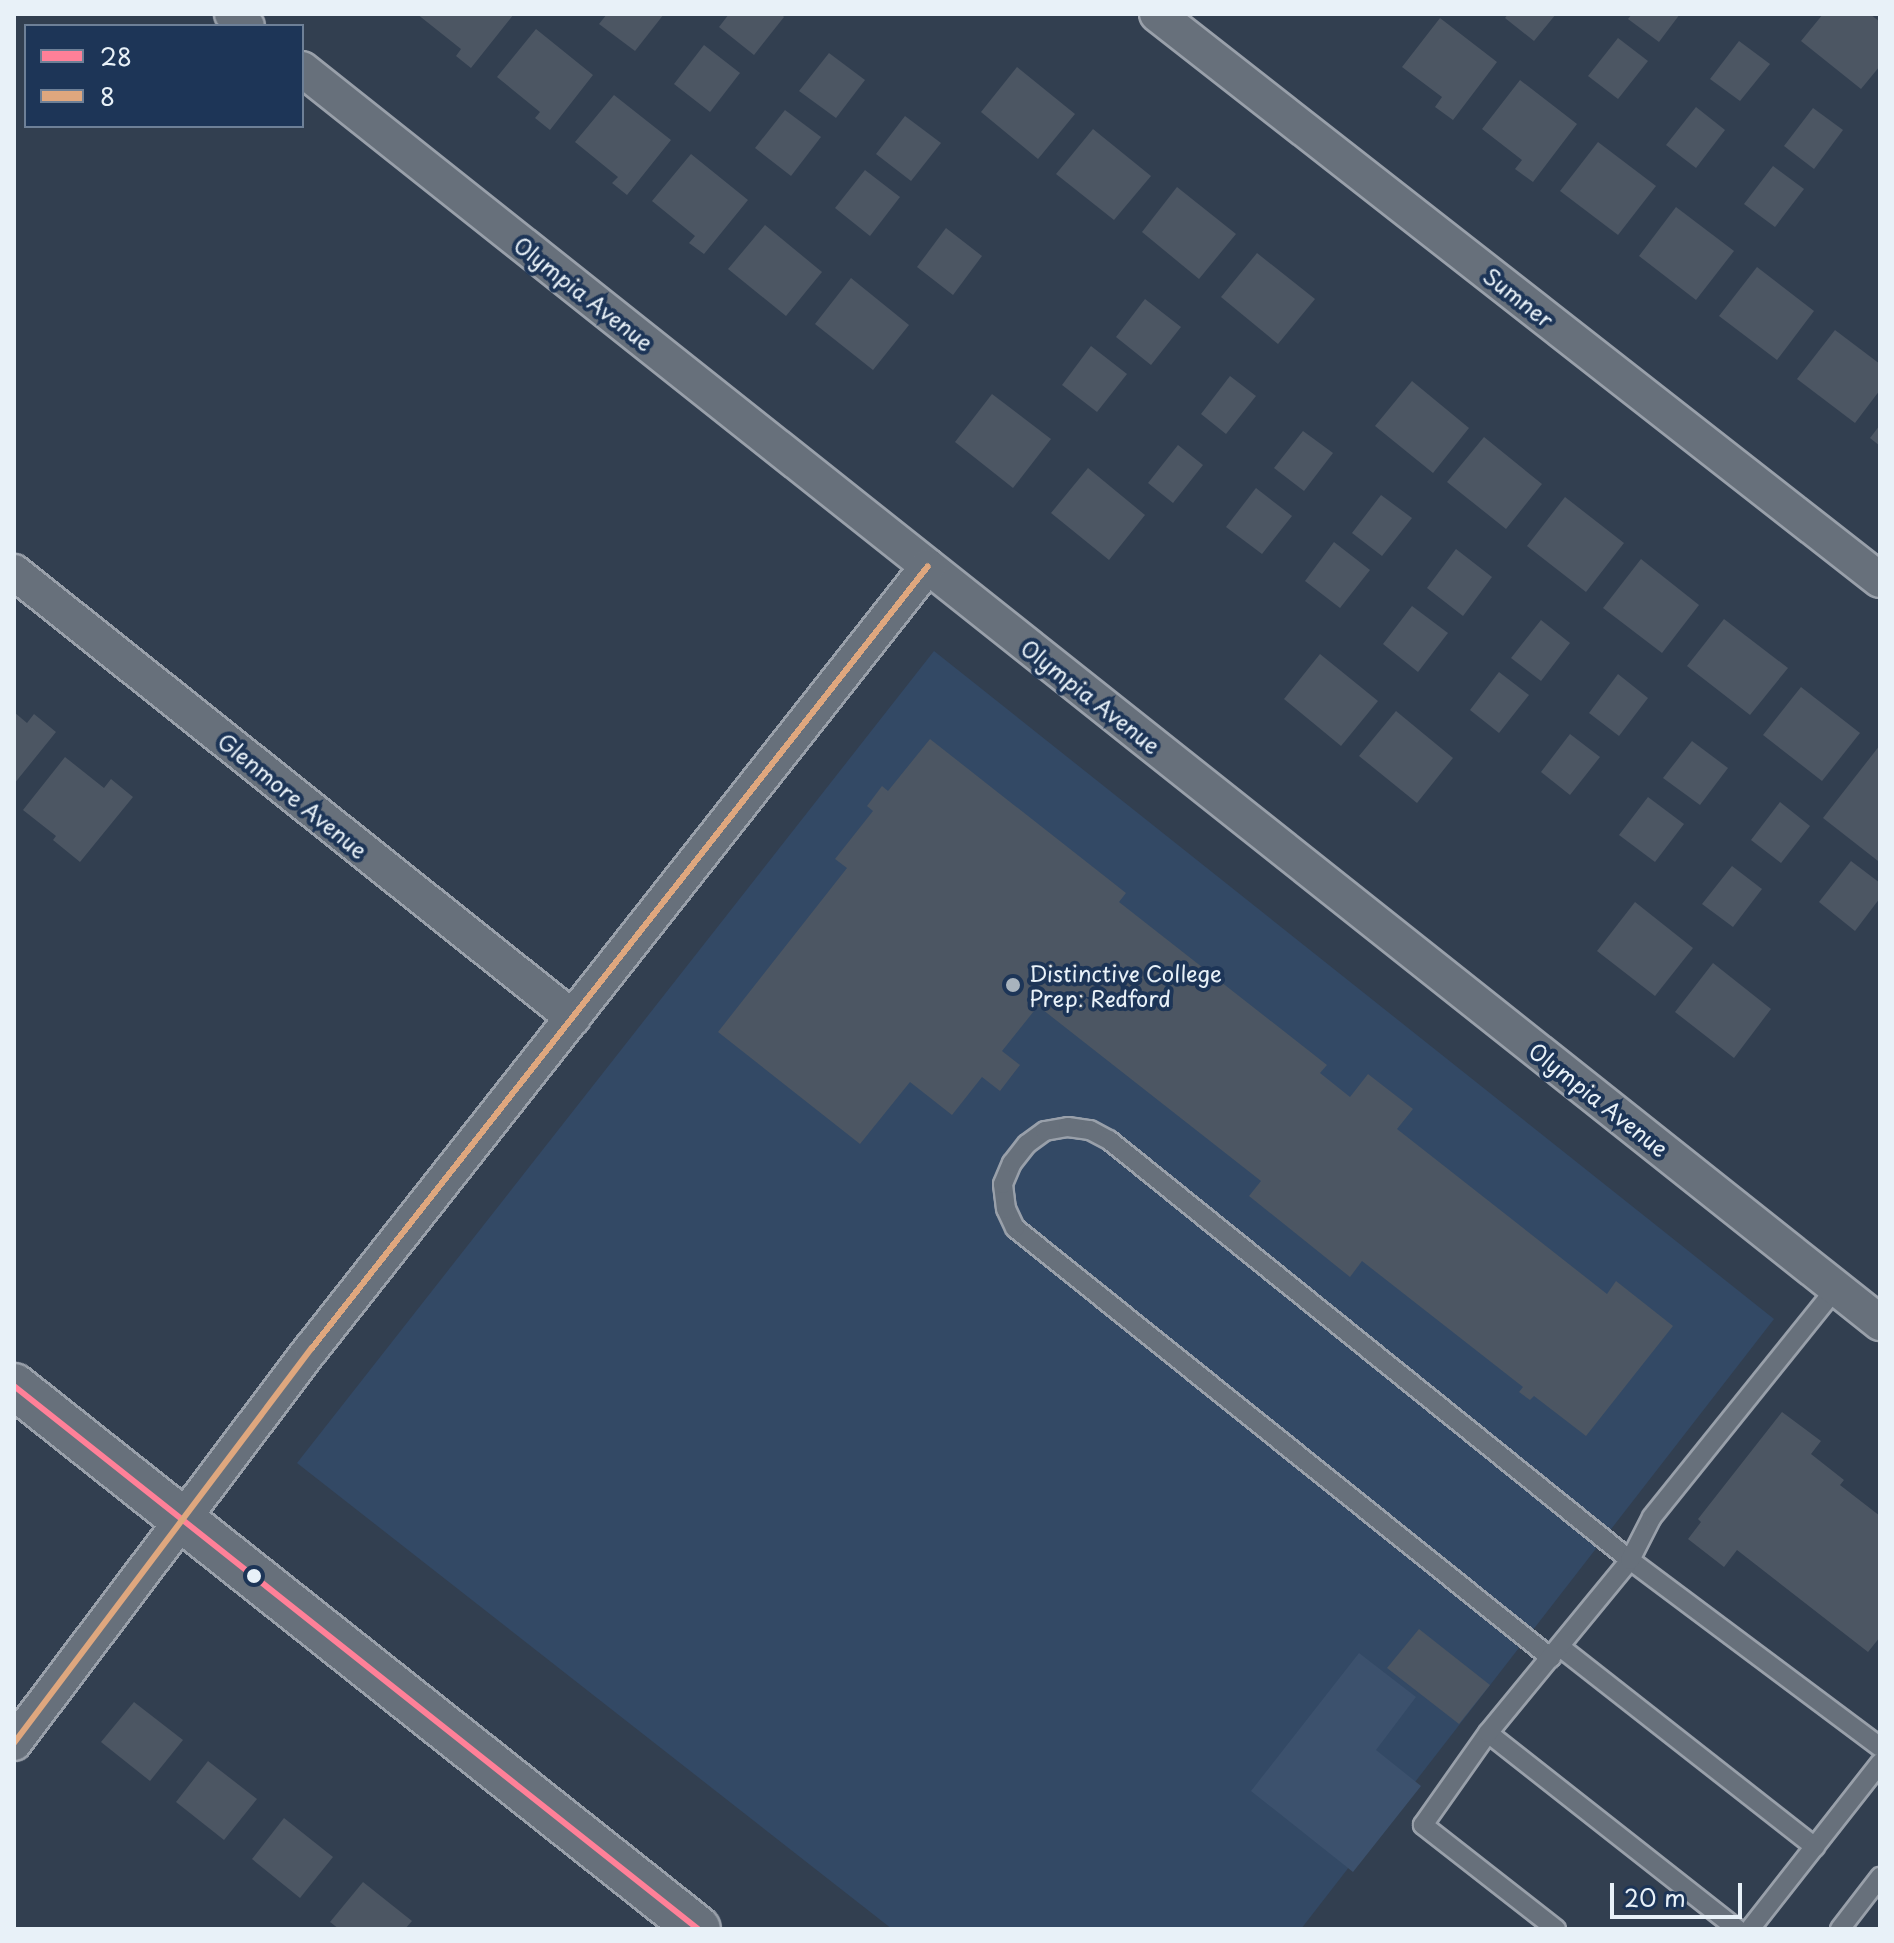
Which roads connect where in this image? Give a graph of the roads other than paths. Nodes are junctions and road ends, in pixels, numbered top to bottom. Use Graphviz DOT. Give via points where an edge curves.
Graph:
graph roads {
  1 [pos="1157,14"];
  2 [pos="304,71"];
  3 [pos="928,566"];
  4 [pos="14,572"];
  5 [pos="1880,580"];
  6 [pos="573,1018"];
  7 [pos="1836,1288"];
  8 [pos="1880,1323"];
  9 [pos="14,1386"];
  10 [pos="183,1519"];
  11 [pos="1630,1560"];
  12 [pos="1556,1652"];
  13 [pos="1488,1733"];
  14 [pos="14,1743"];
  15 [pos="1880,1747"];
  16 [pos="1880,1763"];
  17 [pos="1815,1847"];
  18 [pos="1880,1877"];
  19 [pos="698,1929"];
  20 [pos="1556,1929"];
  21 [pos="1737,1929"];
  22 [pos="1750,1929"];
  23 [pos="1840,1929"];
  1 -- 5 [label="street, Sumner"];
  2 -- 3 [label="street, Olympia Avenue"];
  3 -- 6 [label="street"];
  3 -- 7 [label="street, Olympia Avenue"];
  4 -- 6 [label="street, Glenmore Avenue"];
  6 -- 10 [label="street"];
  7 -- 8 [label="street, Olympia Avenue"];
  7 -- 11 [label="lane" via="1652,1517"];
  9 -- 10 [label="main road"];
  10 -- 14 [label="street"];
  10 -- 19 [label="main road"];
  11 -- 12 [label="lane"];
  11 -- 12 [label="lane" via="1109,1140 1068,1127 1045,1131 1027,1144 1003,1184 1015,1228"];
  11 -- 15 [label="lane"];
  12 -- 13 [label="lane"];
  12 -- 17 [label="lane"];
  13 -- 20 [label="lane" via="1423,1825"];
  13 -- 21 [label="lane"];
  16 -- 17 [label="lane"];
  17 -- 22 [label="lane"];
  18 -- 23 [label="lane"];
}
